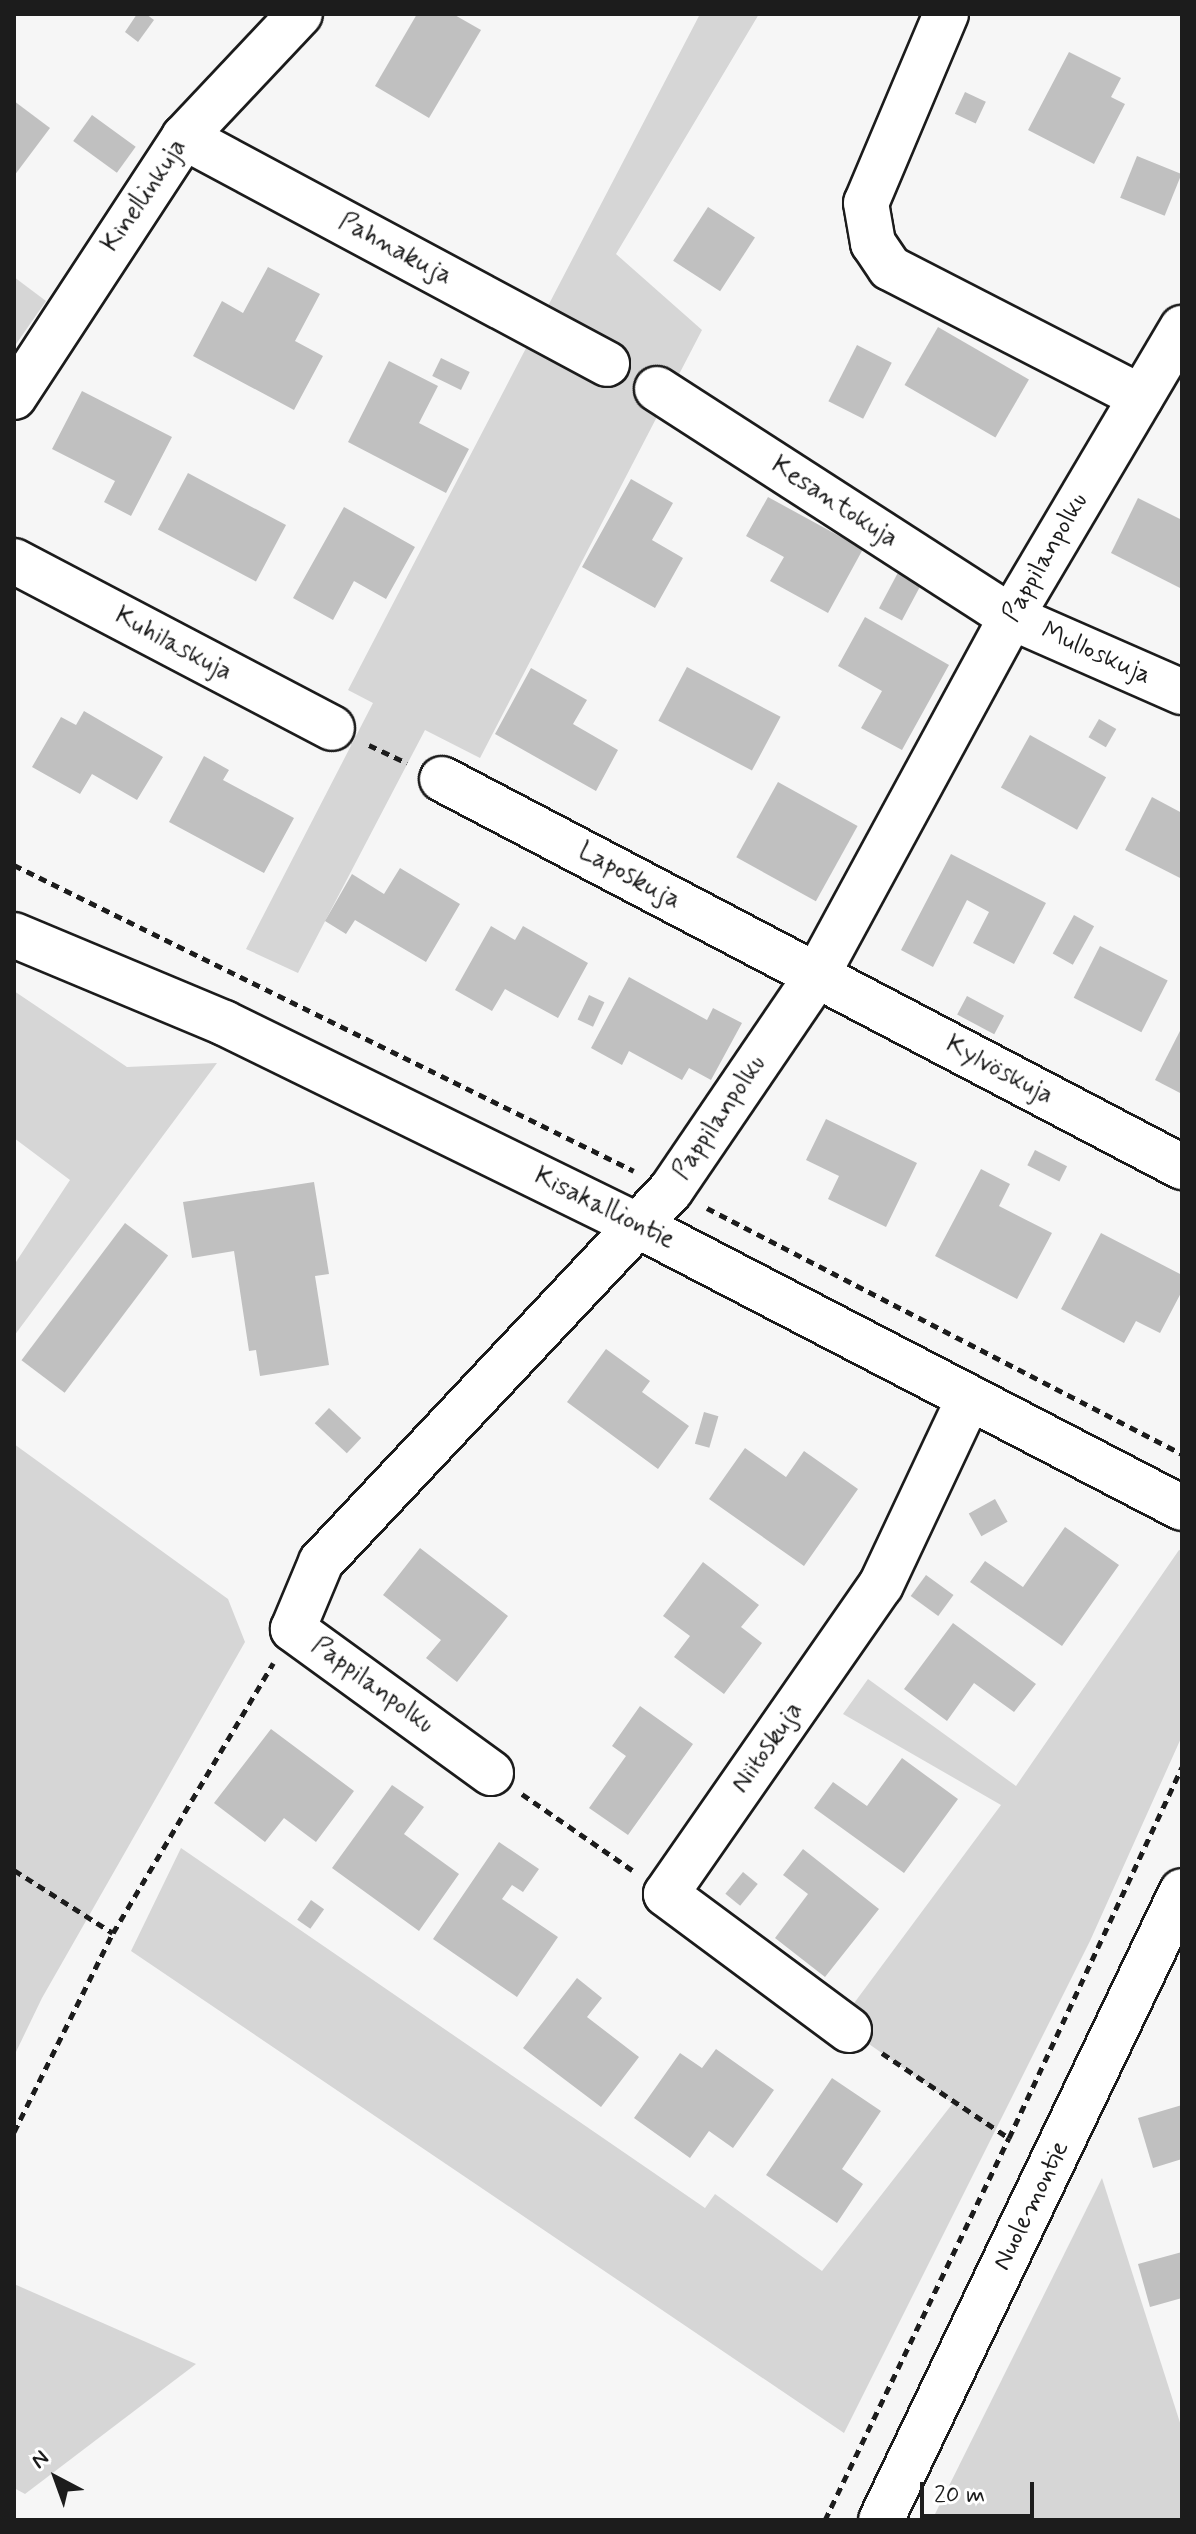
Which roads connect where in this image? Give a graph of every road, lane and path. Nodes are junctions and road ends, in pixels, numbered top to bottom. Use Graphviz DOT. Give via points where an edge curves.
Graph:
graph roads {
  1 [pos="300,14"];
  2 [pos="940,18"];
  3 [pos="184,137"];
  4 [pos="1182,328"];
  5 [pos="607,364"];
  6 [pos="657,389"];
  7 [pos="14,397"];
  8 [pos="1141,397"];
  9 [pos="14,561"];
  10 [pos="1011,617"];
  11 [pos="1182,692"];
  12 [pos="332,728"];
  13 [pos="442,779"];
  14 [pos="14,865"];
  15 [pos="14,935"];
  16 [pos="817,975"];
  17 [pos="1182,1167"];
  18 [pos="671,1190"];
  19 [pos="637,1225"];
  20 [pos="969,1398"];
  21 [pos="1182,1454"];
  22 [pos="1182,1508"];
  23 [pos="1182,1767"];
  24 [pos="491,1773"];
  25 [pos="14,1870"];
  26 [pos="1182,1891"];
  27 [pos="666,1894"];
  28 [pos="113,1933"];
  29 [pos="1170,1948"];
  30 [pos="849,2030"];
  31 [pos="1009,2138"];
  32 [pos="825,2520"];
  33 [pos="881,2520"];
  1 -- 3 [label="street, Kinellinkuja"];
  2 -- 8 [label="street" via="866,203 873,243 890,268"];
  3 -- 5 [label="street, Pahnakuja"];
  3 -- 7 [label="street, Kinellinkuja"];
  4 -- 8 [label="street, Pappilanpolku"];
  6 -- 10 [label="street, Kesantokuja"];
  8 -- 10 [label="street, Pappilanpolku"];
  9 -- 12 [label="street, Kuhilaskuja"];
  10 -- 11 [label="street, Mulloskuja"];
  10 -- 16 [label="street, Pappilanpolku"];
  12 -- 13 [label="path"];
  13 -- 16 [label="street, Laposkuja"];
  14 -- 18 [label="path"];
  15 -- 19 [label="street, Kisakalliontie" via="224,1023"];
  16 -- 17 [label="street, Kylvöskuja"];
  16 -- 18 [label="street, Pappilanpolku"];
  18 -- 19 [label="street, Pappilanpolku"];
  18 -- 21 [label="path"];
  19 -- 20 [label="street, Kisakalliontie"];
  19 -- 24 [label="street, Pappilanpolku" via="321,1562 293,1629"];
  20 -- 22 [label="street, Kisakalliontie"];
  20 -- 27 [label="street, Niitoskuja" via="881,1585"];
  23 -- 31 [label="path"];
  24 -- 27 [label="path"];
  25 -- 28 [label="path"];
  26 -- 29 [label="street, Nuolemontie"];
  27 -- 30 [label="street"];
  29 -- 33 [label="street, Nuolemontie"];
  30 -- 31 [label="path"];
  31 -- 32 [label="path"];
}
